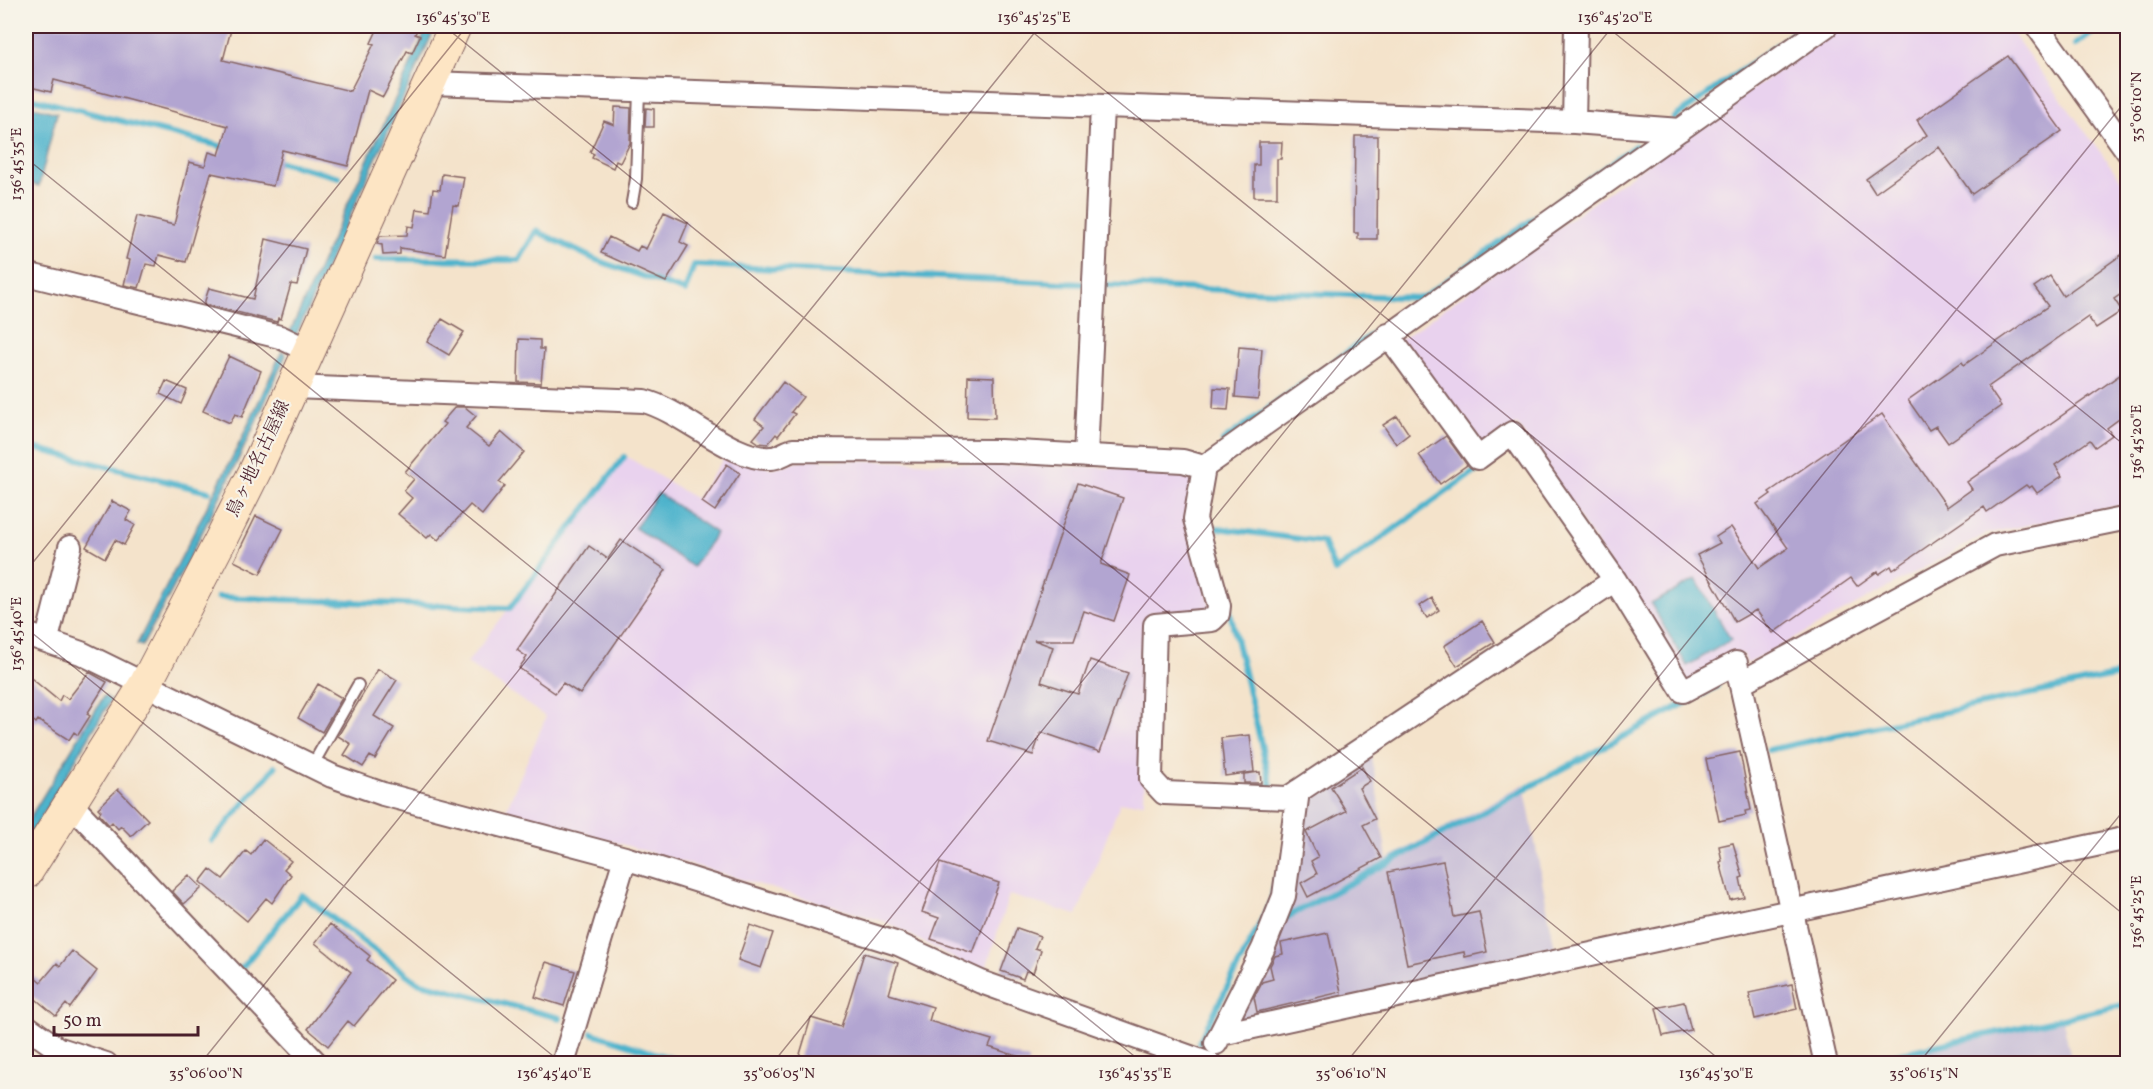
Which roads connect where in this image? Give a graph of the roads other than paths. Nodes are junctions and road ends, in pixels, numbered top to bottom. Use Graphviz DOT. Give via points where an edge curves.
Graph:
graph roads {
  1 [pos="455,26"];
  2 [pos="1576,26"];
  3 [pos="1826,26"];
  4 [pos="2037,26"];
  5 [pos="430,83"];
  6 [pos="639,90"];
  7 [pos="1102,107"];
  8 [pos="1574,122"];
  9 [pos="1680,130"];
  10 [pos="2127,152"];
  11 [pos="632,202"];
  12 [pos="26,273"];
  13 [pos="1388,335"];
  14 [pos="309,351"];
  15 [pos="293,387"];
  16 [pos="1086,456"];
  17 [pos="1204,467"];
  18 [pos="2127,518"];
  19 [pos="70,547"];
  20 [pos="1615,580"];
  21 [pos="26,634"];
  22 [pos="48,639"];
  23 [pos="1742,682"];
  24 [pos="146,683"];
  25 [pos="358,685"];
  26 [pos="312,766"];
  27 [pos="1298,791"];
  28 [pos="71,804"];
  29 [pos="2127,838"];
  30 [pos="625,858"];
  31 [pos="26,873"];
  32 [pos="1792,910"];
  33 [pos="26,1026"];
  34 [pos="1221,1034"];
  35 [pos="1207,1063"];
  36 [pos="106,1064"];
  37 [pos="317,1064"];
  38 [pos="563,1064"];
  39 [pos="1826,1064"];
  1 -- 5 [label="main road, 鳥ヶ地名古屋線"];
  2 -- 8 [label="street"];
  3 -- 9 [label="street"];
  4 -- 10 [label="street"];
  5 -- 6 [label="street"];
  5 -- 14 [label="main road, 鳥ヶ地名古屋線"];
  6 -- 7 [label="street"];
  6 -- 11 [label="lane"];
  7 -- 8 [label="street"];
  7 -- 16 [label="street"];
  8 -- 9 [label="street"];
  9 -- 13 [label="street"];
  12 -- 14 [label="street" via="280,337"];
  13 -- 17 [label="street"];
  13 -- 20 [label="street" via="1478,458 1512,433"];
  14 -- 15 [label="main road, 鳥ヶ地名古屋線"];
  15 -- 16 [label="street" via="644,401 660,405 736,451 771,458 793,450 1000,451"];
  15 -- 24 [label="main road, 鳥ヶ地名古屋線" via="251,480"];
  16 -- 17 [label="street" via="1183,461"];
  17 -- 27 [label="street" via="1195,519 1218,614 1212,620 1155,625 1151,779 1164,793 1288,798"];
  18 -- 23 [label="street" via="1995,545"];
  19 -- 22 [label="street"];
  20 -- 23 [label="street" via="1683,691 1736,663"];
  20 -- 27 [label="street"];
  21 -- 22 [label="street"];
  22 -- 24 [label="street"];
  23 -- 32 [label="street"];
  24 -- 26 [label="street"];
  24 -- 28 [label="main road, 鳥ヶ地名古屋線"];
  25 -- 26 [label="lane"];
  26 -- 30 [label="street" via="383,794"];
  27 -- 34 [label="street" via="1284,896"];
  28 -- 31 [label="main road, 鳥ヶ地名古屋線"];
  28 -- 37 [label="street"];
  29 -- 32 [label="street"];
  30 -- 35 [label="street" via="898,944 981,982"];
  30 -- 38 [label="street"];
  32 -- 34 [label="street"];
  32 -- 39 [label="street"];
  33 -- 36 [label="street" via="57,1048"];
  34 -- 35 [label="street"];
}
